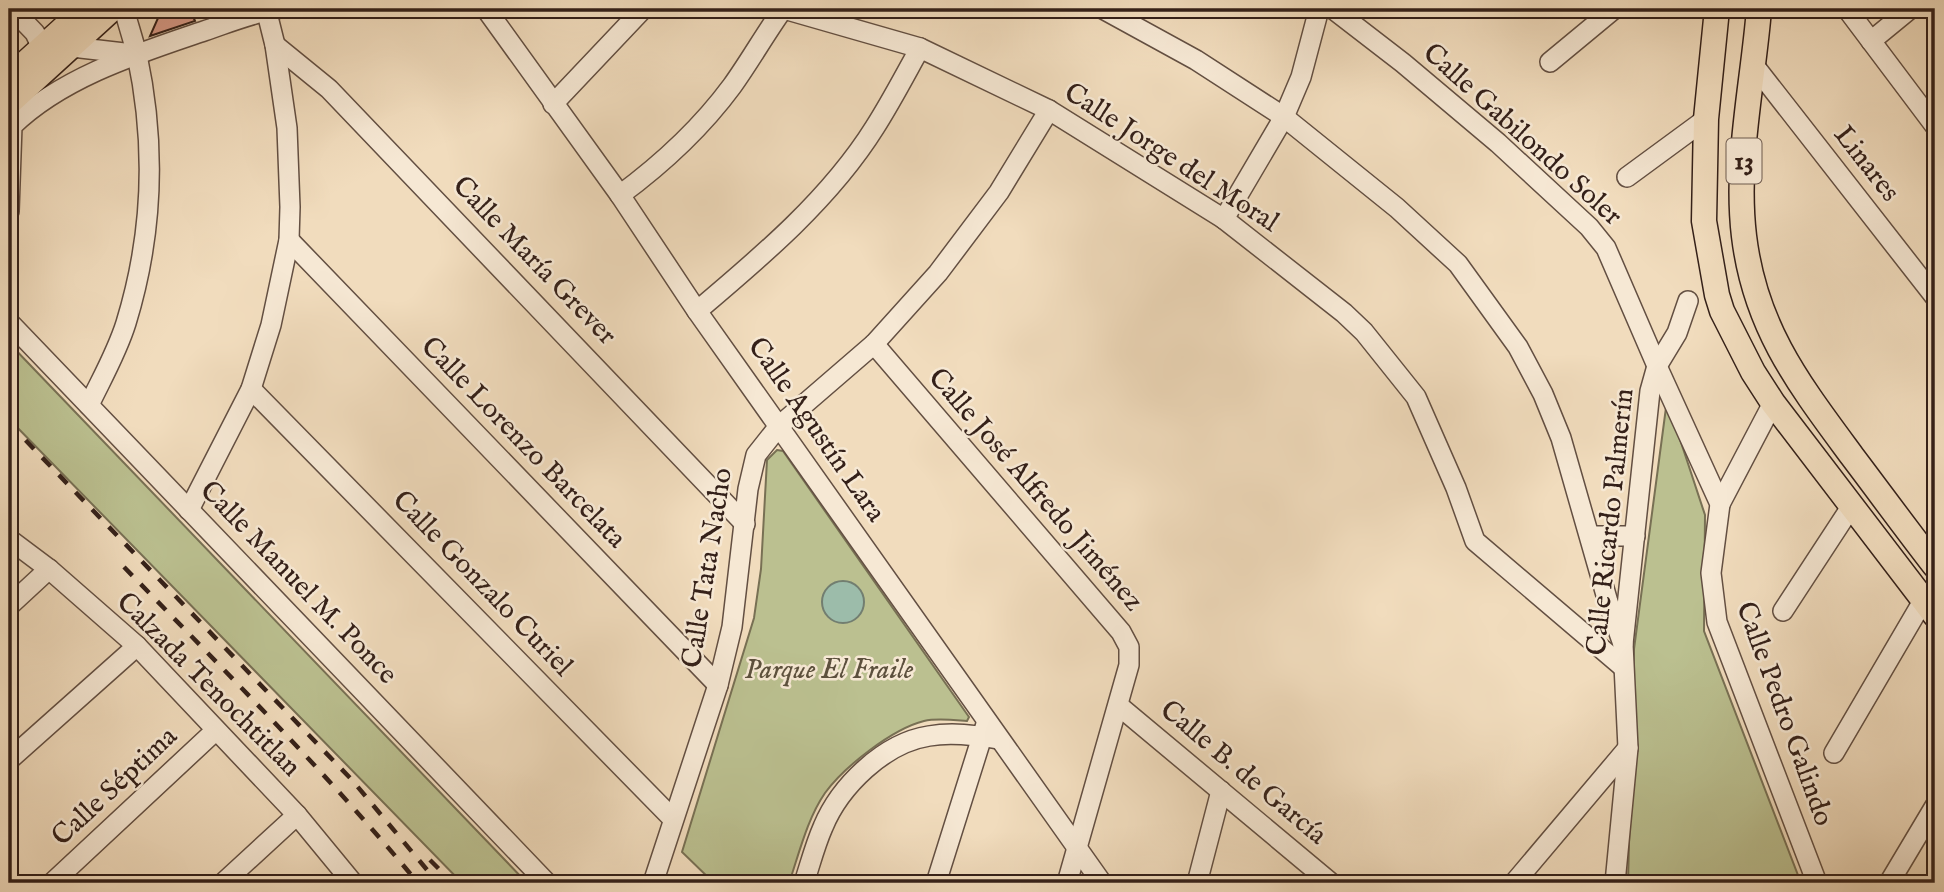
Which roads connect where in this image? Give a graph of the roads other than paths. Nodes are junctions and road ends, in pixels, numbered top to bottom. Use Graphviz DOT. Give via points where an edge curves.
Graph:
graph roads {
  1 [pos="12,9"];
  2 [pos="84,9"];
  3 [pos="112,9"];
  4 [pos="124,9"];
  5 [pos="270,9"];
  6 [pos="486,9"];
  7 [pos="643,9"];
  8 [pos="783,9"];
  9 [pos="1103,9"];
  10 [pos="1319,9"];
  11 [pos="1332,9"];
  12 [pos="1614,9"];
  13 [pos="1717,9"];
  14 [pos="1759,9"];
  15 [pos="1847,9"];
  16 [pos="1910,9"];
  17 [pos="1871,41"];
  18 [pos="275,45"];
  19 [pos="50,47"];
  20 [pos="920,48"];
  21 [pos="137,54"];
  22 [pos="9,56"];
  23 [pos="1550,62"];
  24 [pos="1753,64"];
  25 [pos="9,78"];
  26 [pos="553,104"];
  27 [pos="1049,110"];
  28 [pos="11,115"];
  29 [pos="1284,117"];
  30 [pos="1706,119"];
  31 [pos="1935,125"];
  32 [pos="1627,177"];
  33 [pos="620,195"];
  34 [pos="9,211"];
  35 [pos="1224,219"];
  36 [pos="289,240"];
  37 [pos="1935,297"];
  38 [pos="1688,301"];
  39 [pos="697,312"];
  40 [pos="9,322"];
  41 [pos="874,344"];
  42 [pos="1657,366"];
  43 [pos="251,389"];
  44 [pos="1773,403"];
  45 [pos="89,405"];
  46 [pos="779,426"];
  47 [pos="1720,504"];
  48 [pos="1851,507"];
  49 [pos="190,510"];
  50 [pos="745,524"];
  51 [pos="1591,536"];
  52 [pos="1635,536"];
  53 [pos="9,539"];
  54 [pos="1935,566"];
  55 [pos="49,569"];
  56 [pos="9,606"];
  57 [pos="1929,608"];
  58 [pos="1783,611"];
  59 [pos="1623,644"];
  60 [pos="137,646"];
  61 [pos="1623,667"];
  62 [pos="718,685"];
  63 [pos="1119,706"];
  64 [pos="215,731"];
  65 [pos="989,733"];
  66 [pos="1628,748"];
  67 [pos="1834,753"];
  68 [pos="9,760"];
  69 [pos="1221,791"];
  70 [pos="1935,806"];
  71 [pos="297,815"];
  72 [pos="673,820"];
  73 [pos="1077,849"];
  74 [pos="52,883"];
  75 [pos="223,883"];
  76 [pos="354,883"];
  77 [pos="547,883"];
  78 [pos="653,883"];
  79 [pos="804,883"];
  80 [pos="936,883"];
  81 [pos="1067,883"];
  82 [pos="1102,883"];
  83 [pos="1196,883"];
  84 [pos="1331,883"];
  85 [pos="1514,883"];
  86 [pos="1615,883"];
  87 [pos="1818,883"];
  88 [pos="1889,883"];
  1 -- 19 [label="street"];
  2 -- 19 [label="main road"];
  3 -- 19 [label="main road"];
  4 -- 21 [label="street"];
  5 -- 18 [label="street"];
  5 -- 21 [label="street"];
  6 -- 26 [label="street, Calle Agustín Lara"];
  7 -- 26 [label="street"];
  8 -- 20 [label="street, Calle Jorge del Moral"];
  8 -- 33 [label="street" via="730,88 685,140"];
  9 -- 29 [label="street" via="1196,60"];
  10 -- 29 [label="street" via="1301,77"];
  11 -- 42 [label="street, Calle Gabilondo Soler" via="1498,143 1597,235 1611,255"];
  12 -- 23 [label="street"];
  13 -- 30 [label="main road, 13"];
  14 -- 24 [label="main road, 13"];
  15 -- 17 [label="street"];
  16 -- 17 [label="street"];
  17 -- 31 [label="street"];
  18 -- 36 [label="street" via="287,128"];
  18 -- 50 [label="street, Calle María Grever" via="329,89"];
  19 -- 21 [label="street"];
  19 -- 22 [label="main road"];
  19 -- 25 [label="main road"];
  19 -- 28 [label="main road"];
  20 -- 27 [label="street, Calle Jorge del Moral"];
  20 -- 39 [label="street" via="850,162 774,246"];
  21 -- 28 [label="street"];
  21 -- 45 [label="street" via="149,136 148,217 126,324"];
  24 -- 37 [label="street, Linares"];
  24 -- 54 [label="main road, 13" via="1742,197 1756,300 1798,383"];
  26 -- 33 [label="street, Calle Agustín Lara"];
  27 -- 35 [label="street, Calle Jorge del Moral"];
  27 -- 41 [label="street, Calle Tata Nacho" via="965,239"];
  28 -- 34 [label="street"];
  29 -- 35 [label="street"];
  29 -- 51 [label="street" via="1425,231 1486,300 1543,394"];
  30 -- 32 [label="street"];
  30 -- 44 [label="main road, 13" via="1704,221 1717,295 1730,330"];
  33 -- 39 [label="street, Calle Agustín Lara"];
  35 -- 61 [label="street, Calle Jorge del Moral" via="1364,332 1416,397 1475,541"];
  36 -- 43 [label="street" via="271,325"];
  36 -- 62 [label="street, Calle Lorenzo Barcelata"];
  38 -- 42 [label="street, Calle Ricardo Palmerín" via="1677,333"];
  39 -- 46 [label="street, Calle Agustín Lara"];
  40 -- 45 [label="street, Calle Manuel M. Ponce"];
  41 -- 46 [label="street, Calle Tata Nacho"];
  41 -- 63 [label="street, Calle José Alfredo Jiménez" via="1126,639 1129,665"];
  42 -- 47 [label="street"];
  42 -- 52 [label="street, Calle Ricardo Palmerín" via="1650,391"];
  43 -- 49 [label="street"];
  43 -- 72 [label="street, Calle Gonzalo Curiel"];
  44 -- 47 [label="street"];
  44 -- 48 [label="main road, 13"];
  45 -- 49 [label="street, Calle Manuel M. Ponce"];
  46 -- 50 [label="street, Calle Tata Nacho" via="756,455"];
  46 -- 65 [label="street, Calle Agustín Lara"];
  47 -- 87 [label="street, Calle Pedro Galindo" via="1711,573 1717,622"];
  48 -- 57 [label="main road, 13"];
  48 -- 58 [label="street"];
  49 -- 77 [label="street, Calle Manuel M. Ponce"];
  50 -- 62 [label="street, Calle Tata Nacho" via="737,598"];
  51 -- 52 [label="street"];
  51 -- 59 [label="street"];
  52 -- 59 [label="street, Calle Ricardo Palmerín"];
  53 -- 55 [label="street, Calzada Tenochtitlan"];
  55 -- 56 [label="street"];
  55 -- 60 [label="street, Calzada Tenochtitlan"];
  57 -- 67 [label="street"];
  59 -- 61 [label="street, Calle Ricardo Palmerín"];
  60 -- 64 [label="street, Calzada Tenochtitlan"];
  60 -- 68 [label="street"];
  61 -- 66 [label="street, Calle Ricardo Palmerín"];
  62 -- 72 [label="street, Calle Tata Nacho"];
  63 -- 69 [label="street, Calle B. de García"];
  63 -- 73 [label="street, Calle José Alfredo Jiménez"];
  64 -- 71 [label="street, Calzada Tenochtitlan"];
  64 -- 74 [label="street, Calle Séptima"];
  65 -- 73 [label="street, Calle Agustín Lara"];
  65 -- 79 [label="street" via="925,736 873,763 831,811"];
  65 -- 80 [label="street"];
  66 -- 85 [label="street"];
  66 -- 86 [label="street, Calle Ricardo Palmerín"];
  69 -- 83 [label="street"];
  69 -- 84 [label="street, Calle B. de García"];
  70 -- 88 [label="street"];
  71 -- 75 [label="street"];
  71 -- 76 [label="street, Calzada Tenochtitlan"];
  72 -- 78 [label="street, Calle Tata Nacho"];
  73 -- 81 [label="street, Calle José Alfredo Jiménez"];
  73 -- 82 [label="street, Calle Agustín Lara"];
}
